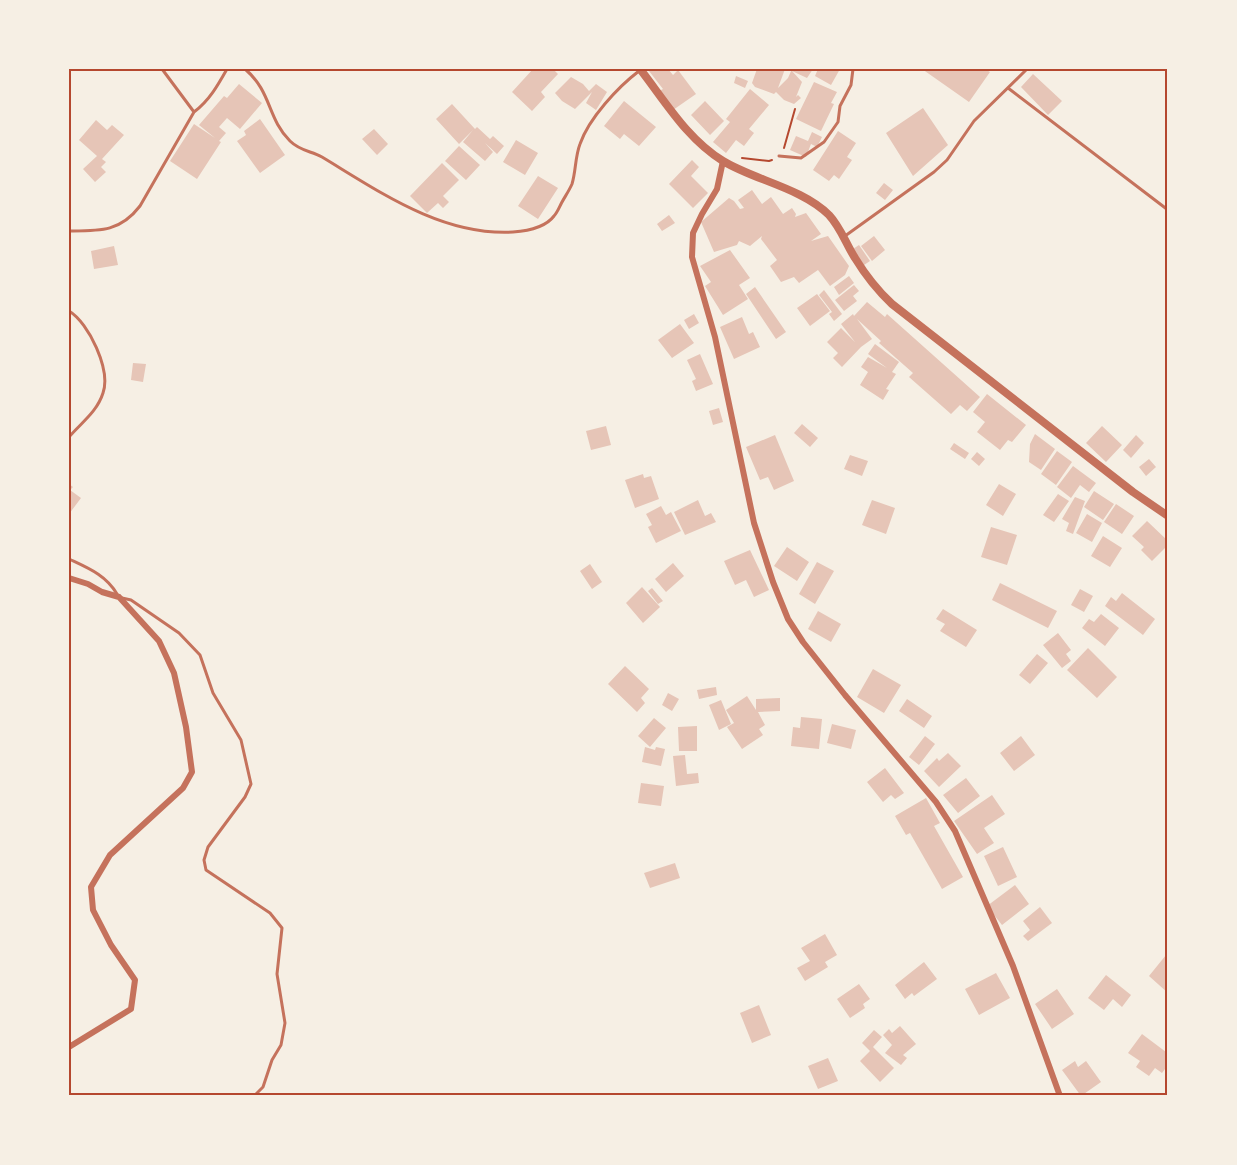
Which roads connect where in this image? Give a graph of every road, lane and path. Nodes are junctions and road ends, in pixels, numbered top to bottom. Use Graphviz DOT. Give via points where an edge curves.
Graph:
graph roads {
  1 [pos="162,69"];
  2 [pos="227,69"];
  3 [pos="245,69"];
  4 [pos="641,69"];
  5 [pos="853,69"];
  6 [pos="1027,69"];
  7 [pos="1008,88"];
  8 [pos="795,109"];
  9 [pos="194,112"];
  10 [pos="779,156"];
  11 [pos="737,158"];
  12 [pos="723,161"];
  13 [pos="1168,210"];
  14 [pos="69,231"];
  15 [pos="844,237"];
  16 [pos="69,311"];
  17 [pos="69,437"];
  18 [pos="1168,516"];
  19 [pos="69,559"];
  20 [pos="69,578"];
  21 [pos="119,597"];
  22 [pos="69,1047"];
  23 [pos="254,1096"];
  24 [pos="1060,1096"];
  1 -- 9 [label="lane"];
  2 -- 9 [label="lane" via="214,92"];
  3 -- 4 [label="lane" via="264,91 280,131 302,151 320,156 428,216 470,229 502,233 533,229 555,216 572,185 579,144 590,125 623,84"];
  4 -- 12 [label="street" via="695,141"];
  5 -- 10 [label="lane" via="838,122 824,142 801,158"];
  6 -- 7 [label="lane"];
  7 -- 13 [label="lane"];
  7 -- 15 [label="lane" via="974,121 934,172"];
  8 -- 10 [label="path"];
  9 -- 14 [label="lane" via="130,219 104,230"];
  10 -- 11 [label="path" via="769,161"];
  12 -- 15 [label="street" via="803,198 828,214"];
  12 -- 24 [label="street" via="717,189 693,233 692,257 715,337 754,523 773,582 802,642 936,801 955,831 1013,966"];
  15 -- 18 [label="street" via="871,283 892,304"];
  16 -- 17 [label="lane" via="85,324 93,339 104,377 104,391 97,406"];
  19 -- 21 [label="lane" via="111,583"];
  20 -- 21 [label="street"];
  21 -- 22 [label="street" via="159,641 174,673 192,772 183,788 110,855 91,887 93,910 135,980 131,1009"];
  21 -- 23 [label="lane" via="131,600 179,633 200,655 213,693 241,741 251,784 208,847 204,860 206,870 270,914 282,928 277,974 285,1023 281,1045 263,1087"];
}
